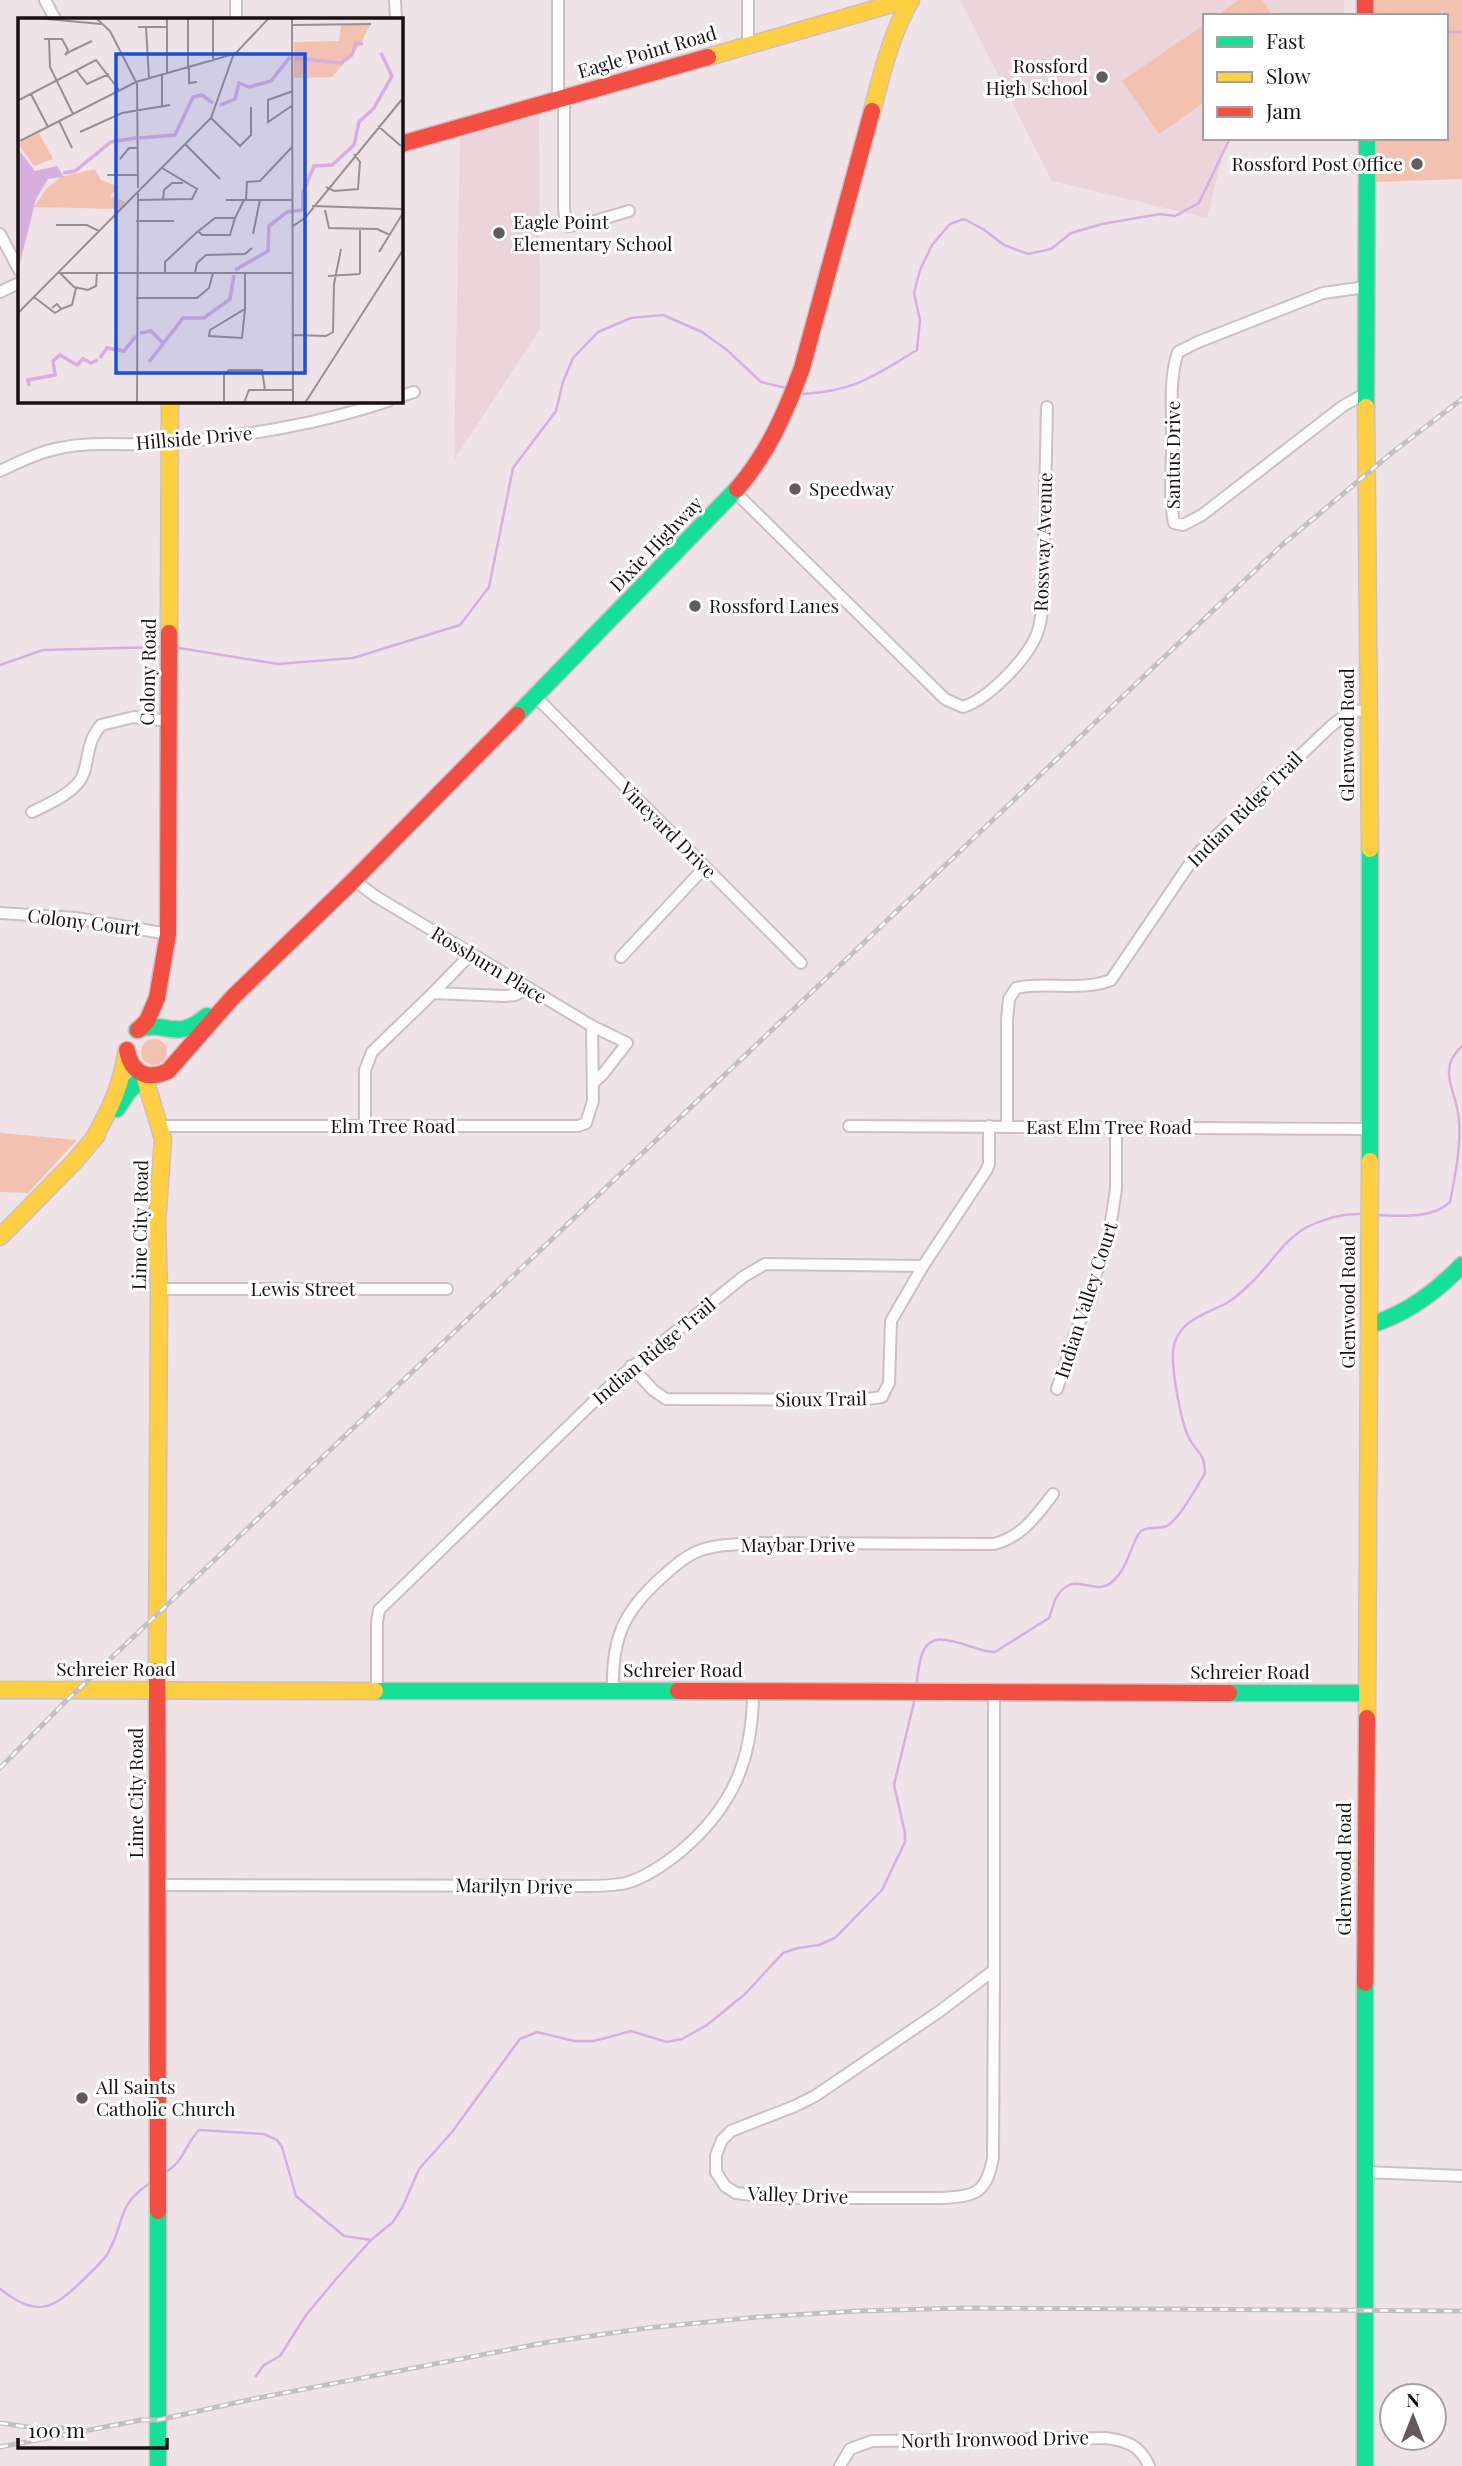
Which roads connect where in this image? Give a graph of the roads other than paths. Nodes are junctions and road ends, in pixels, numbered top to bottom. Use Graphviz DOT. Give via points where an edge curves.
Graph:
graph roads {
  1 [pos="45,0"];
  2 [pos="236,0"];
  3 [pos="395,0"];
  4 [pos="558,0"];
  5 [pos="748,0"];
  6 [pos="906,0"];
  7 [pos="911,0"];
  8 [pos="54,18"];
  9 [pos="236,18"];
  10 [pos="396,18"];
  11 [pos="748,44"];
  12 [pos="561,99"];
  13 [pos="1367,140"];
  14 [pos="402,144"];
  15 [pos="629,211"];
  16 [pos="0,234"];
  17 [pos="18,268"];
  18 [pos="18,283"];
  19 [pos="1366,287"];
  20 [pos="0,292"];
  21 [pos="414,392"];
  22 [pos="1366,393"];
  23 [pos="402,397"];
  24 [pos="170,402"];
  25 [pos="382,402"];
  26 [pos="358,406"];
  27 [pos="1047,407"];
  28 [pos="170,443"];
  29 [pos="0,471"];
  30 [pos="735,492"];
  31 [pos="536,697"];
  32 [pos="1369,709"];
  33 [pos="169,721"];
  34 [pos="32,812"];
  35 [pos="705,867"];
  36 [pos="354,880"];
  37 [pos="0,913"];
  38 [pos="166,939"];
  39 [pos="471,954"];
  40 [pos="621,957"];
  41 [pos="801,963"];
  42 [pos="529,988"];
  43 [pos="433,993"];
  44 [pos="233,997"];
  45 [pos="592,1026"];
  46 [pos="138,1030"];
  47 [pos="169,1030"];
  48 [pos="127,1050"];
  49 [pos="171,1068"];
  50 [pos="144,1076"];
  51 [pos="593,1083"];
  52 [pos="120,1106"];
  53 [pos="157,1118"];
  54 [pos="365,1125"];
  55 [pos="849,1126"];
  56 [pos="989,1126"];
  57 [pos="1007,1126"];
  58 [pos="1116,1127"];
  59 [pos="1369,1129"];
  60 [pos="92,1141"];
  61 [pos="0,1237"];
  62 [pos="1462,1265"];
  63 [pos="923,1266"];
  64 [pos="159,1289"];
  65 [pos="447,1289"];
  66 [pos="1370,1325"];
  67 [pos="631,1366"];
  68 [pos="1057,1389"];
  69 [pos="1053,1494"];
  70 [pos="0,1690"];
  71 [pos="157,1690"];
  72 [pos="377,1690"];
  73 [pos="753,1691"];
  74 [pos="995,1691"];
  75 [pos="614,1692"];
  76 [pos="1366,1693"];
  77 [pos="157,1885"];
  78 [pos="994,1970"];
  79 [pos="1364,2172"];
  80 [pos="1462,2176"];
  81 [pos="158,2466"];
  82 [pos="840,2466"];
  83 [pos="1149,2466"];
  84 [pos="1365,2466"];
  1 -- 8 [label="street"];
  2 -- 9 [label="street"];
  3 -- 10 [label="street"];
  4 -- 12 [label="street"];
  5 -- 11 [label="street"];
  6 -- 11 [label="street, Eagle Point Road"];
  7 -- 30 [label="street, Dixie Highway" via="890,46 789,405 770,444"];
  11 -- 12 [label="street, Eagle Point Road"];
  12 -- 14 [label="street, Eagle Point Road"];
  12 -- 15 [label="street" via="566,224 585,225"];
  13 -- 19 [label="street, Glenwood Road"];
  16 -- 17 [label="street"];
  18 -- 20 [label="street"];
  19 -- 22 [label="street, Glenwood Road"];
  19 -- 22 [label="street, Santus Drive" via="1323,293 1178,352 1173,385 1174,523 1183,525 1202,514"];
  21 -- 23 [label="street"];
  22 -- 32 [label="street, Glenwood Road"];
  24 -- 28 [label="street, Colony Road"];
  25 -- 26 [label="street, Hillside Drive"];
  26 -- 28 [label="street, Hillside Drive" via="291,428"];
  27 -- 30 [label="street, Rossway Avenue" via="1040,623 1015,665 982,697 963,707 945,699"];
  28 -- 29 [label="street, Hillside Drive" via="61,447"];
  28 -- 33 [label="street, Colony Road"];
  30 -- 31 [label="street, Dixie Highway"];
  31 -- 35 [label="street, Vineyard Drive"];
  31 -- 36 [label="street, Dixie Highway"];
  32 -- 57 [label="street, Indian Ridge Trail" via="1343,716 1195,856 1111,980 1099,985 1016,988 1007,1013"];
  32 -- 59 [label="street, Glenwood Road"];
  33 -- 34 [label="street" via="134,717 101,725 88,748 84,774 77,785"];
  33 -- 38 [label="street, Colony Road"];
  35 -- 40 [label="street"];
  35 -- 41 [label="street, Vineyard Drive"];
  36 -- 39 [label="street, Rossburn Place"];
  36 -- 44 [label="street, Dixie Highway"];
  37 -- 38 [label="street, Colony Court" via="76,918"];
  38 -- 46 [label="street, Colony Road" via="155,1001"];
  38 -- 47 [label="street, Colony Road" via="167,974 161,1005"];
  39 -- 42 [label="street, Rossburn Place"];
  39 -- 43 [label="street"];
  42 -- 43 [label="street" via="503,996"];
  42 -- 45 [label="street, Rossburn Place"];
  43 -- 54 [label="street" via="372,1052 365,1070"];
  44 -- 47 [label="street, Dixie Highway" via="193,1027"];
  44 -- 49 [label="street, Dixie Highway"];
  45 -- 51 [label="street, Elm Tree Road"];
  45 -- 51 [label="street, Rossburn Place" via="627,1044"];
  46 -- 47 [label="street, Dixie Highway" via="153,1026"];
  46 -- 48 [label="street"];
  47 -- 49 [label="street" via="178,1048"];
  48 -- 50 [label="street" via="131,1065"];
  48 -- 60 [label="street" via="113,1102"];
  49 -- 50 [label="street" via="155,1077"];
  49 -- 53 [label="street, Lime City Road"];
  50 -- 52 [label="street"];
  50 -- 53 [label="street, Lime City Road"];
  51 -- 54 [label="street, Elm Tree Road" via="590,1116 578,1126"];
  52 -- 53 [label="street" via="139,1099"];
  52 -- 60 [label="street"];
  53 -- 54 [label="street, Elm Tree Road"];
  53 -- 64 [label="street, Lime City Road" via="163,1139 157,1222"];
  55 -- 56 [label="street, East Elm Tree Road"];
  56 -- 57 [label="street, East Elm Tree Road"];
  56 -- 63 [label="street" via="986,1171"];
  57 -- 58 [label="street, East Elm Tree Road"];
  58 -- 59 [label="street, East Elm Tree Road"];
  58 -- 68 [label="street, Indian Valley Court" via="1116,1189 1109,1235"];
  59 -- 66 [label="street, Glenwood Road"];
  60 -- 61 [label="street"];
  62 -- 66 [label="street" via="1401,1312"];
  63 -- 67 [label="street, Indian Ridge Trail" via="765,1264"];
  63 -- 67 [label="street, Sioux Trail" via="891,1321 889,1383 882,1397 666,1399"];
  64 -- 65 [label="street, Lewis Street"];
  64 -- 71 [label="street, Lime City Road"];
  66 -- 76 [label="street, Glenwood Road"];
  67 -- 72 [label="street, Indian Ridge Trail" via="379,1610"];
  69 -- 75 [label="street, Maybar Drive" via="1032,1522 1009,1540 994,1544 760,1543 729,1545 686,1557 630,1611 614,1653"];
  70 -- 71 [label="street, Schreier Road"];
  71 -- 72 [label="street, Schreier Road"];
  71 -- 77 [label="street, Lime City Road"];
  72 -- 75 [label="street, Schreier Road"];
  73 -- 74 [label="street, Schreier Road"];
  73 -- 75 [label="street, Schreier Road"];
  73 -- 77 [label="street, Marilyn Drive" via="744,1761 721,1809 673,1857 628,1882 583,1886"];
  74 -- 76 [label="street, Schreier Road"];
  74 -- 78 [label="street, Valley Drive"];
  76 -- 79 [label="street, Glenwood Road"];
  77 -- 81 [label="street, Lime City Road"];
  78 -- 78 [label="street, Valley Drive" via="815,2096 731,2131 716,2155 720,2179 736,2193 774,2198 941,2198 964,2196 985,2185 993,2158"];
  79 -- 80 [label="street"];
  79 -- 84 [label="street, Glenwood Road"];
  82 -- 83 [label="street, North Ironwood Drive" via="850,2449 872,2441 1106,2438 1127,2441 1144,2453"];
}
